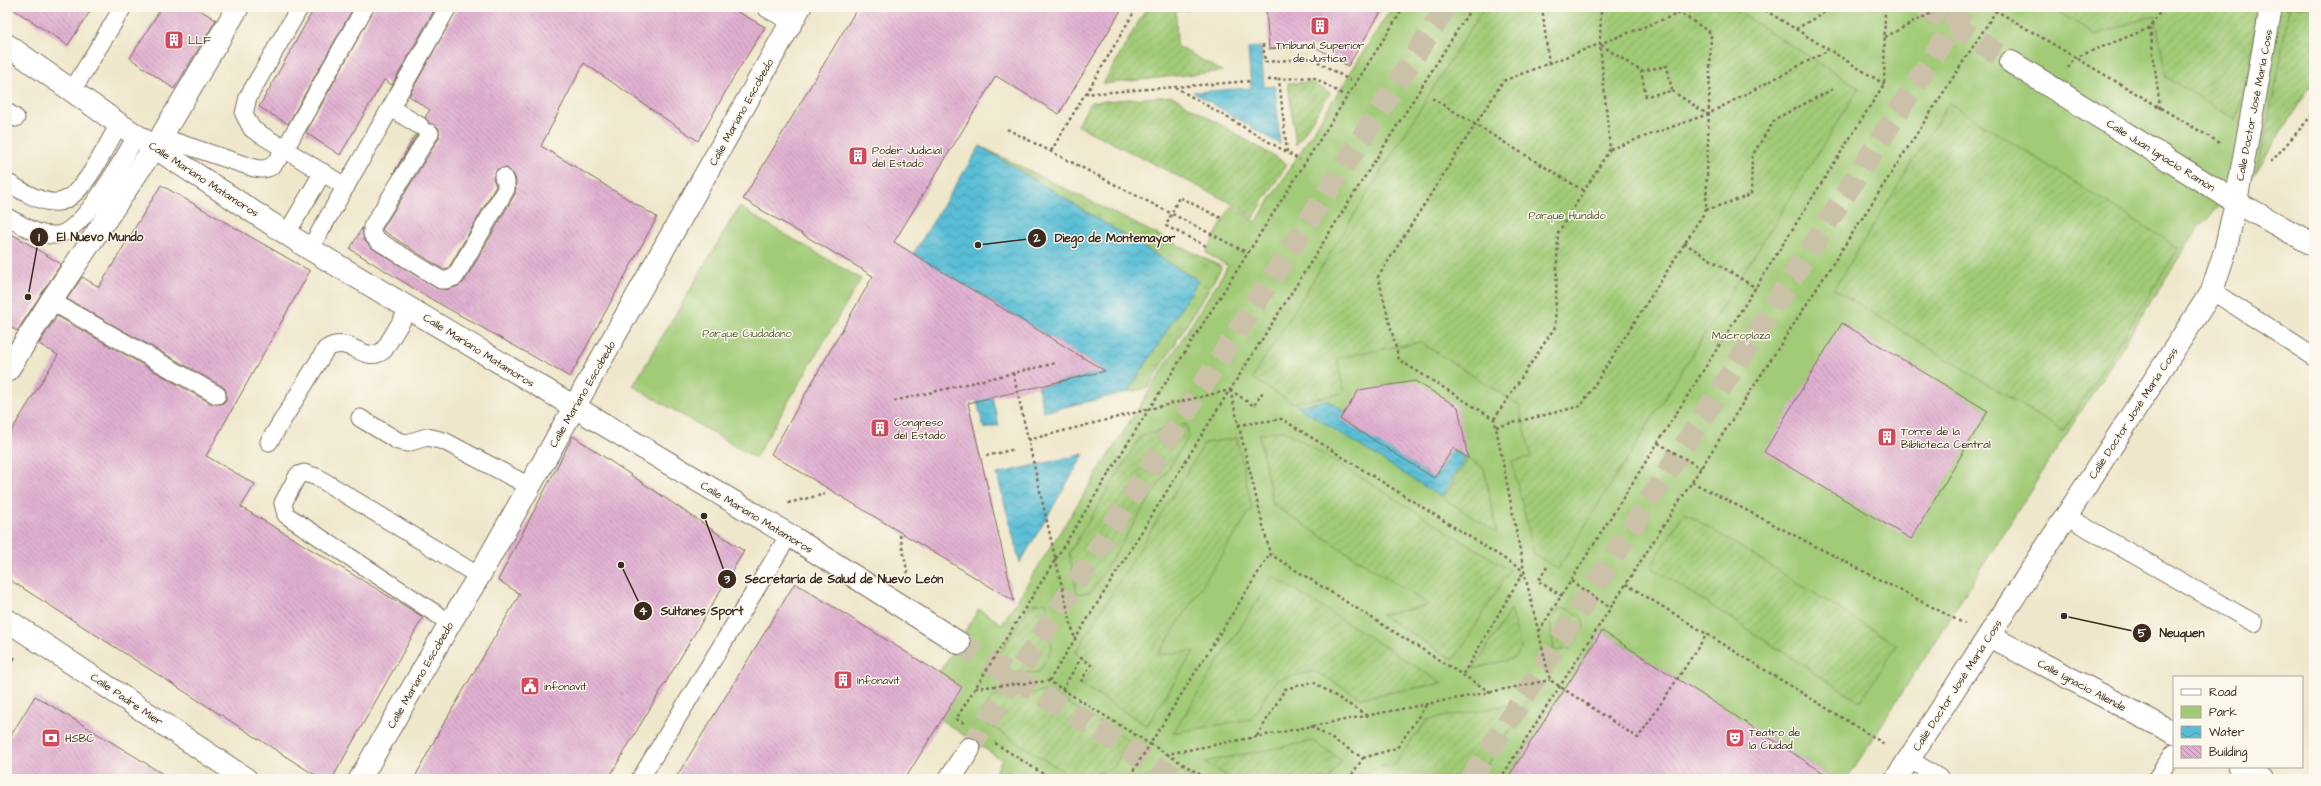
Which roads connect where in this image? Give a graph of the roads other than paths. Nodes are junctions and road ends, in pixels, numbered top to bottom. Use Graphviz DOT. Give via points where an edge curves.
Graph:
graph roads {
  1 [pos="123,7"];
  2 [pos="238,7"];
  3 [pos="300,7"];
  4 [pos="365,7"];
  5 [pos="448,7"];
  6 [pos="769,7"];
  7 [pos="2271,7"];
  8 [pos="797,14"];
  9 [pos="7,45"];
  10 [pos="2011,62"];
  11 [pos="72,91"];
  12 [pos="391,108"];
  13 [pos="143,136"];
  14 [pos="285,149"];
  15 [pos="323,172"];
  16 [pos="503,177"];
  17 [pos="7,182"];
  18 [pos="346,187"];
  19 [pos="2236,202"];
  20 [pos="7,217"];
  21 [pos="286,233"];
  22 [pos="2314,245"];
  23 [pos="310,249"];
  24 [pos="2212,290"];
  25 [pos="51,301"];
  26 [pos="410,307"];
  27 [pos="2314,357"];
  28 [pos="7,371"];
  29 [pos="217,394"];
  30 [pos="574,408"];
  31 [pos="360,418"];
  32 [pos="269,442"];
  33 [pos="529,486"];
  34 [pos="2066,516"];
  35 [pos="789,535"];
  36 [pos="479,576"];
  37 [pos="7,620"];
  38 [pos="450,623"];
  39 [pos="2254,623"];
  40 [pos="1989,636"];
  41 [pos="959,643"];
  42 [pos="2173,732"];
  43 [pos="969,750"];
  44 [pos="2173,754"];
  45 [pos="1909,759"];
  46 [pos="2241,768"];
  47 [pos="246,779"];
  48 [pos="360,779"];
  49 [pos="640,779"];
  50 [pos="950,779"];
  51 [pos="1896,779"];
  52 [pos="1941,779"];
  53 [pos="2156,779"];
  54 [pos="2262,779"];
  1 -- 11 [label="lane"];
  2 -- 13 [label="street"];
  3 -- 14 [label="lane" via="248,97 244,114 252,129"];
  4 -- 14 [label="lane"];
  5 -- 12 [label="lane"];
  6 -- 8 [label="street"];
  7 -- 19 [label="street, Calle Doctor José María Coss"];
  8 -- 30 [label="street, Calle Mariano Escobedo"];
  9 -- 11 [label="street, Calle Mariano Matamoros"];
  10 -- 19 [label="street, Calle Juan Ignacio Ramón"];
  11 -- 13 [label="street, Calle Mariano Matamoros"];
  12 -- 16 [label="lane" via="425,130 372,227 374,237 441,280 455,277 506,189"];
  12 -- 18 [label="lane"];
  13 -- 14 [label="lane" via="260,170 272,167"];
  13 -- 17 [label="lane" via="92,170 79,188 67,199 59,202 46,202"];
  13 -- 20 [label="lane" via="95,203 70,230 57,236 40,234"];
  13 -- 21 [label="street, Calle Mariano Matamoros"];
  13 -- 25 [label="street"];
  14 -- 15 [label="lane"];
  15 -- 18 [label="lane"];
  15 -- 21 [label="lane"];
  18 -- 23 [label="lane"];
  19 -- 22 [label="street, Calle Juan Ignacio Ramón"];
  19 -- 24 [label="street, Calle Doctor José María Coss" via="2225,250"];
  21 -- 23 [label="street, Calle Mariano Matamoros"];
  23 -- 26 [label="street, Calle Mariano Matamoros"];
  24 -- 27 [label="lane"];
  24 -- 34 [label="street, Calle Doctor José María Coss"];
  25 -- 28 [label="street"];
  25 -- 29 [label="lane"];
  26 -- 30 [label="street, Calle Mariano Matamoros"];
  26 -- 32 [label="lane" via="384,350 378,355 369,355 336,343 326,349"];
  30 -- 33 [label="street, Calle Mariano Escobedo"];
  30 -- 35 [label="street, Calle Mariano Matamoros"];
  31 -- 33 [label="lane" via="398,441 407,443 427,437 440,440"];
  33 -- 36 [label="street, Calle Mariano Escobedo"];
  34 -- 39 [label="lane"];
  34 -- 40 [label="street, Calle Doctor José María Coss"];
  35 -- 41 [label="street, Calle Mariano Matamoros"];
  35 -- 49 [label="lane"];
  36 -- 38 [label="street, Calle Mariano Escobedo"];
  36 -- 38 [label="lane" via="317,477 304,473 298,475 283,502 286,515"];
  37 -- 47 [label="street, Calle Padre Mier"];
  38 -- 48 [label="street, Calle Mariano Escobedo"];
  40 -- 42 [label="street, Calle Ignacio Allende"];
  40 -- 45 [label="street, Calle Doctor José María Coss"];
  43 -- 50 [label="street"];
  44 -- 53 [label="lane"];
  45 -- 51 [label="street, Calle Doctor José María Coss"];
  45 -- 52 [label="lane"];
  46 -- 54 [label="street"];
}
